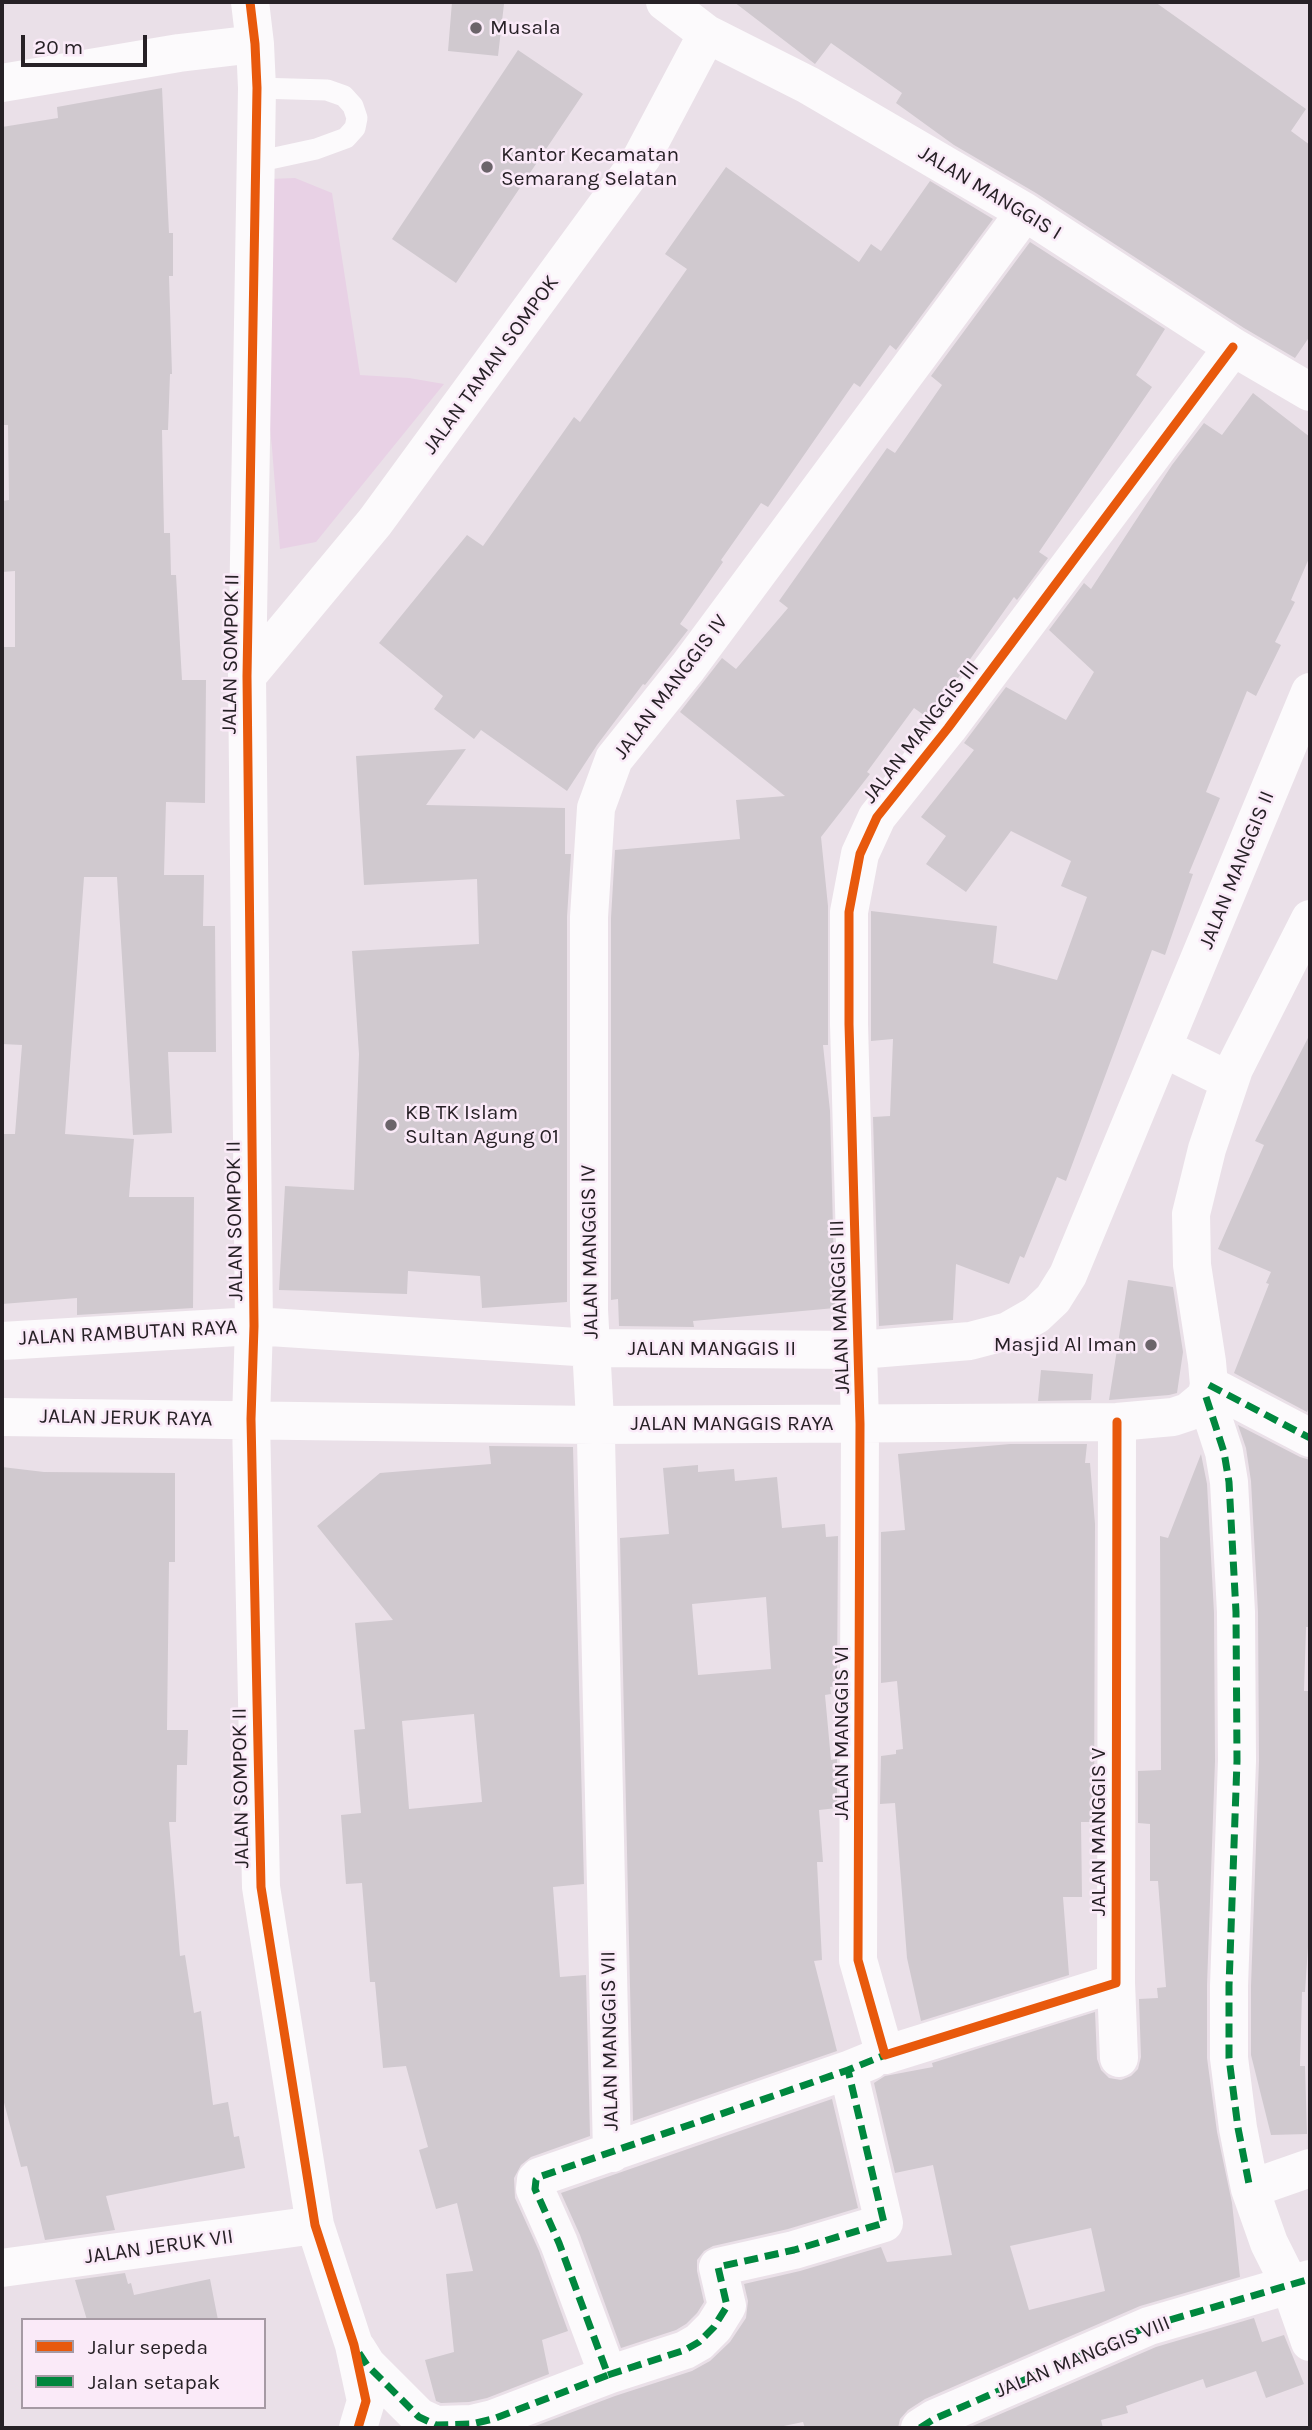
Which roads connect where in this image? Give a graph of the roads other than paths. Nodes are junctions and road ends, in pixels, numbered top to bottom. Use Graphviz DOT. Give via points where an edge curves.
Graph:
graph roads {
  1 [pos="250,2"];
  2 [pos="665,2"];
  3 [pos="707,34"];
  4 [pos="255,44"];
  5 [pos="2,83"];
  6 [pos="257,88"];
  7 [pos="256,162"];
  8 [pos="1025,212"];
  9 [pos="1233,347"];
  10 [pos="1310,392"];
  11 [pos="247,676"];
  12 [pos="1310,692"];
  13 [pos="1310,919"];
  14 [pos="1163,1048"];
  15 [pos="1230,1081"];
  16 [pos="254,1326"];
  17 [pos="2,1341"];
  18 [pos="592,1348"];
  19 [pos="859,1350"];
  20 [pos="1208,1391"];
  21 [pos="2,1416"];
  22 [pos="251,1419"];
  23 [pos="1116,1422"];
  24 [pos="860,1424"];
  25 [pos="595,1425"];
  26 [pos="1310,1438"];
  27 [pos="1116,1983"];
  28 [pos="883,2047"];
  29 [pos="1119,2058"];
  30 [pos="848,2070"];
  31 [pos="612,2153"];
  32 [pos="1310,2168"];
  33 [pos="1250,2189"];
  34 [pos="315,2225"];
  35 [pos="2,2268"];
  36 [pos="1300,2282"];
  37 [pos="1310,2342"];
  38 [pos="354,2345"];
  39 [pos="608,2375"];
  40 [pos="358,2428"];
  41 [pos="920,2428"];
  1 -- 4 [label="street, JALAN SOMPOK II"];
  2 -- 3 [label="street, JALAN MANGGIS I"];
  3 -- 8 [label="street, JALAN MANGGIS I" via="808,85"];
  3 -- 11 [label="street, JALAN TAMAN SOMPOK" via="642,158 375,522"];
  4 -- 5 [label="street"];
  4 -- 6 [label="street, JALAN SOMPOK II"];
  6 -- 7 [label="street, JALAN SOMPOK II"];
  6 -- 7 [label="lane" via="327,89 344,96 357,118 345,138"];
  7 -- 11 [label="street, JALAN SOMPOK II"];
  8 -- 9 [label="street, JALAN MANGGIS I"];
  8 -- 18 [label="street, JALAN MANGGIS IV" via="688,667 614,759 596,808 589,917"];
  9 -- 10 [label="street, JALAN MANGGIS I"];
  9 -- 19 [label="street, JALAN MANGGIS III" via="877,817 860,853 849,912"];
  11 -- 16 [label="street, JALAN SOMPOK II"];
  12 -- 14 [label="street, JALAN MANGGIS II"];
  13 -- 15 [label="street"];
  14 -- 15 [label="street"];
  14 -- 19 [label="street, JALAN MANGGIS II" via="1080,1250 1054,1299 1008,1331 970,1341"];
  15 -- 20 [label="street" via="1191,1214 1192,1265"];
  16 -- 17 [label="street, JALAN RAMBUTAN RAYA"];
  16 -- 18 [label="street, JALAN MANGGIS II"];
  16 -- 22 [label="street, JALAN SOMPOK II"];
  18 -- 19 [label="street, JALAN MANGGIS II"];
  18 -- 25 [label="street, JALAN MANGGIS IV"];
  19 -- 24 [label="street, JALAN MANGGIS III"];
  20 -- 23 [label="street, JALAN MANGGIS RAYA" via="1188,1412"];
  20 -- 26 [label="street"];
  20 -- 33 [label="street" via="1229,1482 1236,1612 1229,2058"];
  21 -- 22 [label="street, JALAN JERUK RAYA"];
  22 -- 25 [label="street, JALAN MANGGIS RAYA"];
  22 -- 34 [label="street, JALAN SOMPOK II" via="261,1887"];
  23 -- 24 [label="street, JALAN MANGGIS RAYA"];
  23 -- 27 [label="street, JALAN MANGGIS V"];
  24 -- 25 [label="street, JALAN MANGGIS RAYA"];
  24 -- 28 [label="street, JALAN MANGGIS VI" via="858,1960"];
  25 -- 31 [label="street, JALAN MANGGIS VII"];
  27 -- 28 [label="street"];
  27 -- 29 [label="street, JALAN MANGGIS V"];
  28 -- 30 [label="street"];
  30 -- 31 [label="street"];
  30 -- 39 [label="street" via="884,2222 718,2267 727,2306 699,2342"];
  31 -- 39 [label="street, JALAN MANGGIS VII" via="539,2177 535,2189"];
  32 -- 33 [label="street"];
  33 -- 36 [label="street" via="1269,2243"];
  34 -- 35 [label="street, JALAN JERUK VII"];
  34 -- 38 [label="street, JALAN SOMPOK II"];
  36 -- 37 [label="street"];
  36 -- 41 [label="street, JALAN MANGGIS VIII" via="1149,2326"];
  38 -- 39 [label="street" via="367,2365 419,2417 436,2425 493,2419"];
  38 -- 40 [label="street, JALAN SOMPOK II" via="366,2401"];
}
